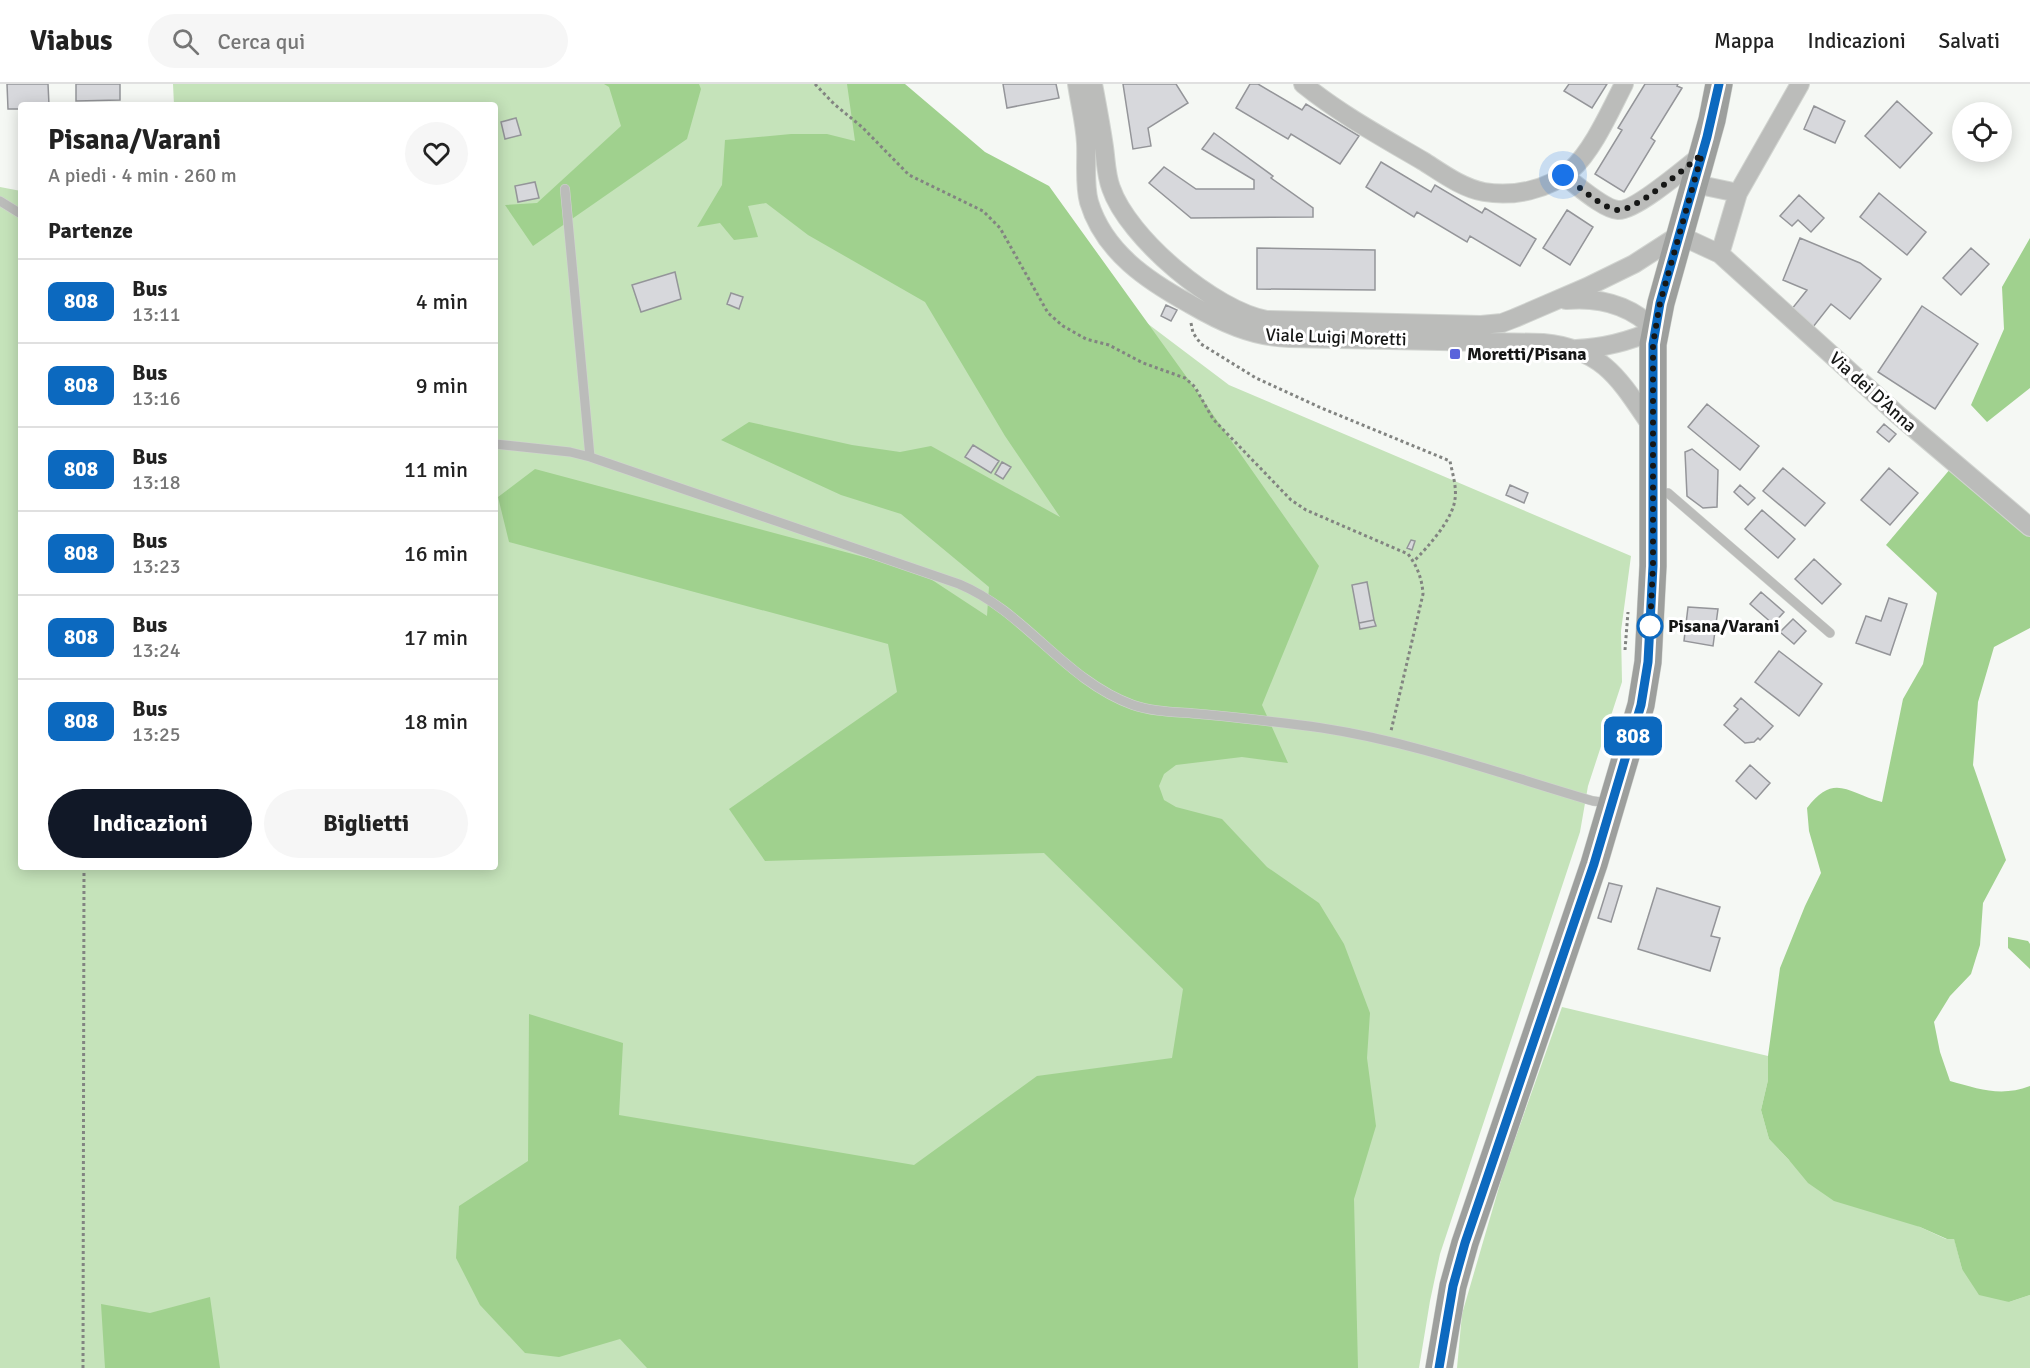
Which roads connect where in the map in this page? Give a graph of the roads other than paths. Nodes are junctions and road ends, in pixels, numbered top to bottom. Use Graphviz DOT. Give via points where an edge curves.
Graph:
graph roads {
  1 [pos="1077,84"];
  2 [pos="1093,84"];
  3 [pos="1304,84"];
  4 [pos="1624,84"];
  5 [pos="1719,84"];
  6 [pos="1800,84"];
  7 [pos="1702,154"];
  8 [pos="1563,175"];
  9 [pos="1695,183"];
  10 [pos="565,189"];
  11 [pos="1738,193"];
  12 [pos="1088,198"];
  13 [pos="0,201"];
  14 [pos="18,212"];
  15 [pos="1679,235"];
  16 [pos="1720,254"];
  17 [pos="1190,279"];
  18 [pos="1555,300"];
  19 [pos="1655,330"];
  20 [pos="1574,349"];
  21 [pos="1653,428"];
  22 [pos="498,444"];
  23 [pos="590,457"];
  24 [pos="1654,494"];
  25 [pos="2030,527"];
  26 [pos="1830,633"];
  27 [pos="1612,804"];
  28 [pos="1439,1368"];
  1 -- 12 [label="street, Viale Luigi Moretti" via="1084,124"];
  2 -- 17 [label="street, Viale Luigi Moretti" via="1107,175 1120,208 1150,246"];
  3 -- 8 [label="street" via="1346,115 1470,188 1517,193"];
  4 -- 8 [label="street" via="1575,166"];
  5 -- 7 [label="main road"];
  6 -- 11 [label="street"];
  7 -- 8 [label="street" via="1623,210 1611,208"];
  7 -- 9 [label="main road"];
  9 -- 11 [label="street"];
  9 -- 15 [label="main road"];
  10 -- 23 [label="lane"];
  11 -- 16 [label="street"];
  12 -- 17 [label="street" via="1125,247 1153,272 1170,283"];
  12 -- 20 [label="street, Viale Luigi Moretti" via="1103,232 1126,261 1156,285 1241,330 1280,338 1543,343"];
  13 -- 14 [label="lane"];
  15 -- 16 [label="street, Via dei D’Anna"];
  15 -- 18 [label="street, Viale Luigi Moretti" via="1625,268"];
  15 -- 19 [label="main road"];
  16 -- 25 [label="street, Via dei D’Anna"];
  17 -- 18 [label="street, Viale Luigi Moretti" via="1244,314 1299,322 1487,325 1515,318"];
  18 -- 19 [label="street, Viale Luigi Moretti" via="1593,299 1615,304 1634,312"];
  19 -- 20 [label="street, Viale Luigi Moretti" via="1609,345"];
  19 -- 21 [label="main road"];
  20 -- 21 [label="street, Viale Luigi Moretti" via="1596,359 1619,380"];
  21 -- 24 [label="main road"];
  22 -- 23 [label="lane"];
  23 -- 27 [label="lane" via="977,591 1004,609 1084,680 1136,706 1322,728 1389,741"];
  24 -- 26 [label="lane" via="1668,493"];
  24 -- 27 [label="main road" via="1645,685"];
  27 -- 28 [label="main road" via="1465,1243"];
}
